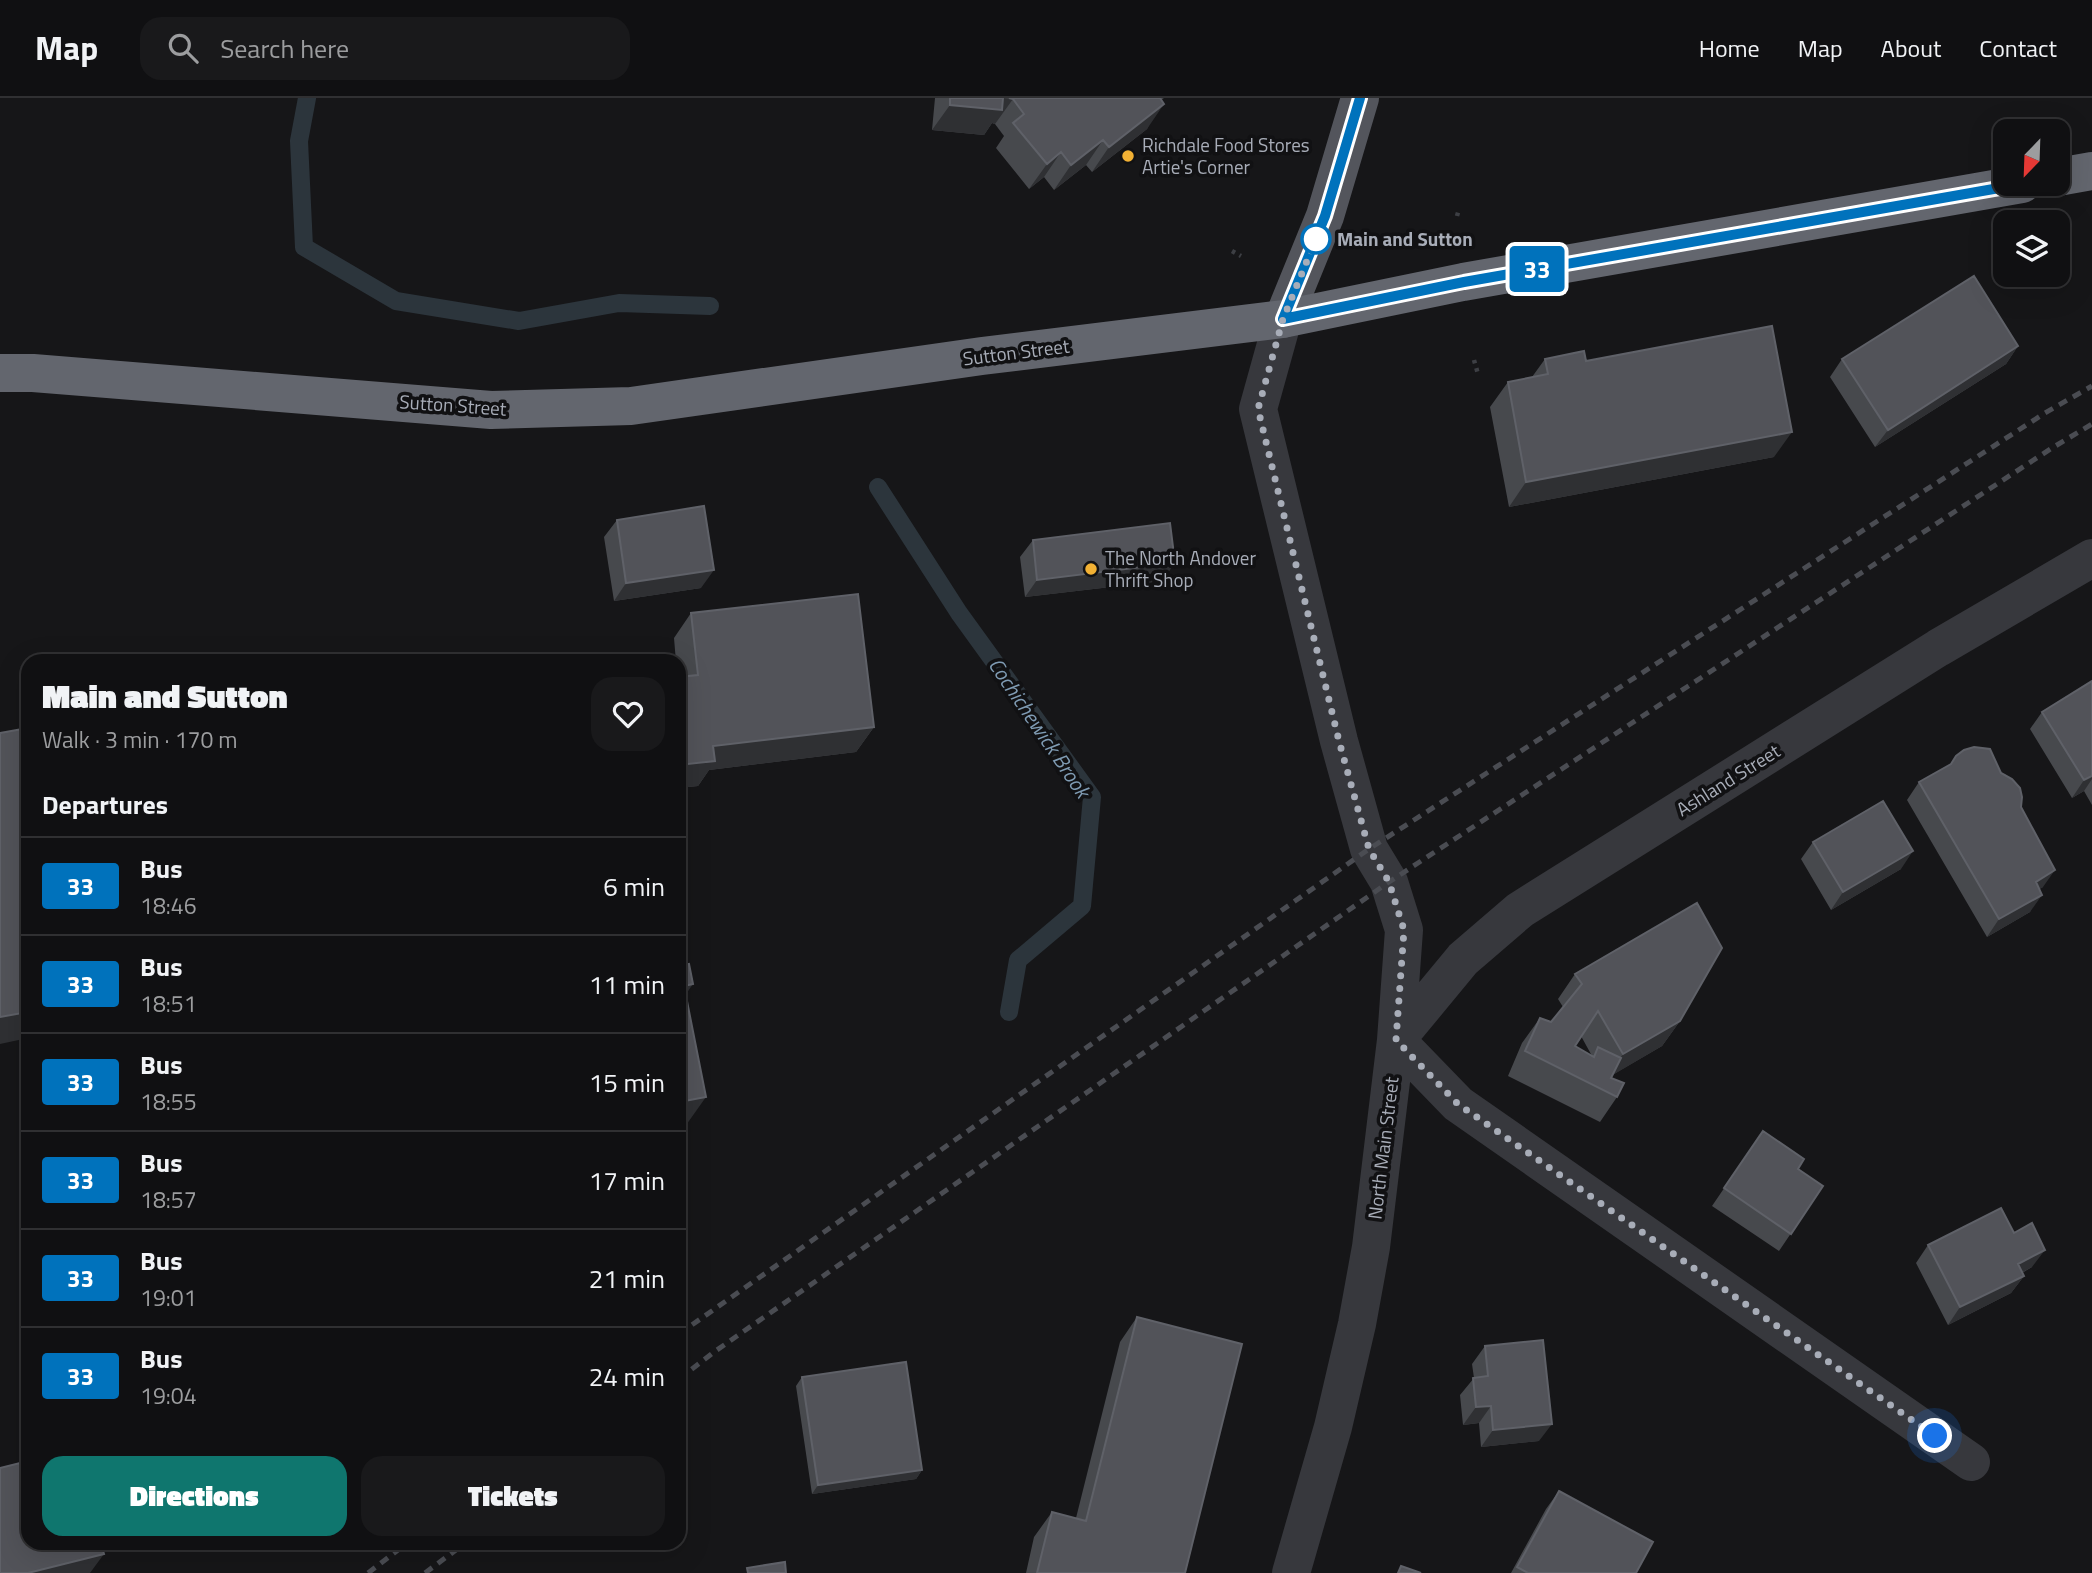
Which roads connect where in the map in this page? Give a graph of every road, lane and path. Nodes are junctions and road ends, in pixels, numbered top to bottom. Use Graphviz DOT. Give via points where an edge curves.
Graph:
graph roads {
  1 [pos="1360,98"];
  2 [pos="2092,171"];
  3 [pos="2070,175"];
  4 [pos="1993,189"];
  5 [pos="1459,209"];
  6 [pos="1457,216"];
  7 [pos="1233,251"];
  8 [pos="1241,256"];
  9 [pos="1283,319"];
  10 [pos="1474,360"];
  11 [pos="0,373"];
  12 [pos="1478,374"];
  13 [pos="2092,558"];
  14 [pos="1396,1040"];
  15 [pos="1971,1462"];
  16 [pos="1291,1573"];
  1 -- 9 [label="main road" via="1325,216"];
  2 -- 3 [label="highway"];
  4 -- 9 [label="highway, Sutton Street" via="1464,282"];
  5 -- 6 [label="path"];
  7 -- 8 [label="path"];
  9 -- 11 [label="highway, Sutton Street" via="631,406 491,410"];
  9 -- 14 [label="street, North Main Street" via="1258,409 1342,753 1369,849 1389,882 1404,930"];
  10 -- 12 [label="path"];
  13 -- 14 [label="street, Ashland Street" via="1938,648 1520,910 1463,959"];
  14 -- 15 [label="street" via="1458,1104"];
  14 -- 16 [label="street, North Main Street" via="1357,1324"];
}
